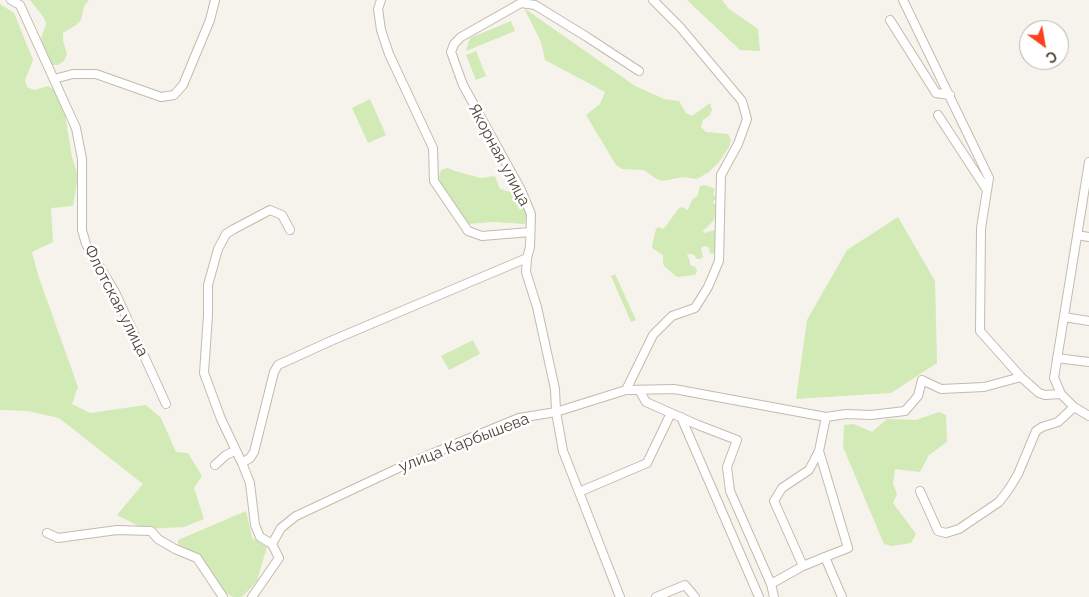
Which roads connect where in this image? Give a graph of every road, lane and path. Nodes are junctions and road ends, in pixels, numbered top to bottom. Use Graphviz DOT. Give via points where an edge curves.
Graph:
graph roads {
  1 [pos="11,0"];
  2 [pos="215,0"];
  3 [pos="381,0"];
  4 [pos="653,0"];
  5 [pos="903,0"];
  6 [pos="890,20"];
  7 [pos="639,72"];
  8 [pos="54,79"];
  9 [pos="950,95"];
  10 [pos="938,115"];
  11 [pos="1089,162"];
  12 [pos="987,190"];
  13 [pos="290,230"];
  14 [pos="530,232"];
  15 [pos="1077,235"];
  16 [pos="1089,237"];
  17 [pos="527,258"];
  18 [pos="1064,317"];
  19 [pos="1089,321"];
  20 [pos="1057,358"];
  21 [pos="1089,362"];
  22 [pos="1021,377"];
  23 [pos="626,390"];
  24 [pos="639,390"];
  25 [pos="1061,394"];
  26 [pos="166,404"];
  27 [pos="1074,407"];
  28 [pos="556,412"];
  29 [pos="671,413"];
  30 [pos="1089,416"];
  31 [pos="681,417"];
  32 [pos="826,417"];
  33 [pos="235,451"];
  34 [pos="819,452"];
  35 [pos="242,462"];
  36 [pos="215,465"];
  37 [pos="920,491"];
  38 [pos="579,492"];
  39 [pos="47,533"];
  40 [pos="272,544"];
  41 [pos="825,557"];
  42 [pos="803,566"];
  43 [pos="772,584"];
  44 [pos="223,597"];
  45 [pos="252,597"];
  46 [pos="620,597"];
  47 [pos="656,597"];
  48 [pos="695,597"];
  49 [pos="759,597"];
  50 [pos="774,597"];
  51 [pos="842,597"];
  1 -- 8 [label="street, Флотская улица" via="20,5"];
  2 -- 8 [label="street" via="183,85 174,95 161,97 96,74 74,74"];
  3 -- 14 [label="street" via="378,8 381,30 433,148 434,181 468,231 482,236"];
  4 -- 23 [label="street" via="742,101 747,118 738,144 721,175 719,261 708,287 695,308 672,316 653,335"];
  5 -- 9 [label="street"];
  6 -- 9 [label="street" via="936,93"];
  7 -- 14 [label="street, Якорная улица" via="534,5 521,3 454,44 451,52 463,85 521,190 530,214"];
  8 -- 26 [label="street, Флотская улица" via="80,142 82,230 86,244 115,292"];
  9 -- 12 [label="street" via="989,178"];
  10 -- 12 [label="street"];
  11 -- 15 [label="street"];
  12 -- 22 [label="street" via="981,228 980,331"];
  13 -- 33 [label="street" via="282,215 270,210 245,222 226,234 210,274 204,373"];
  14 -- 17 [label="street, Якорная улица"];
  15 -- 16 [label="street"];
  15 -- 18 [label="street"];
  17 -- 28 [label="street, Якорная улица" via="526,272 555,389"];
  17 -- 35 [label="street" via="278,365 254,452"];
  18 -- 19 [label="street"];
  18 -- 20 [label="street"];
  20 -- 21 [label="street"];
  20 -- 25 [label="street" via="1054,378"];
  22 -- 25 [label="street" via="1039,393"];
  22 -- 32 [label="street, улица Карбышева" via="984,387 940,389 922,380 918,396 904,410"];
  23 -- 24 [label="street, улица Карбышева"];
  23 -- 28 [label="street, улица Карбышева"];
  24 -- 29 [label="street" via="646,402"];
  24 -- 32 [label="street, улица Карбышева" via="674,389"];
  25 -- 27 [label="street"];
  27 -- 30 [label="street"];
  27 -- 37 [label="street" via="1058,422 1036,430 1009,488 998,502 959,528 946,533 938,531"];
  28 -- 38 [label="street, Якорная улица" via="562,451"];
  28 -- 40 [label="street, улица Карбышева" via="518,418 407,464 296,516 281,528"];
  29 -- 31 [label="street"];
  29 -- 38 [label="street" via="647,463"];
  31 -- 43 [label="street" via="737,440 727,467 730,491"];
  31 -- 49 [label="street"];
  32 -- 34 [label="street"];
  33 -- 35 [label="street"];
  33 -- 36 [label="street"];
  34 -- 41 [label="street" via="848,548"];
  34 -- 42 [label="street" via="809,470 782,488 774,501"];
  35 -- 40 [label="street" via="250,484 255,525 260,537"];
  38 -- 46 [label="street, Якорная улица"];
  39 -- 44 [label="street" via="58,538 116,530 151,532 158,539 197,558"];
  40 -- 45 [label="street" via="279,558"];
  41 -- 42 [label="street"];
  41 -- 51 [label="street"];
  42 -- 43 [label="street"];
  43 -- 50 [label="street"];
  47 -- 48 [label="street" via="685,585"];
}
